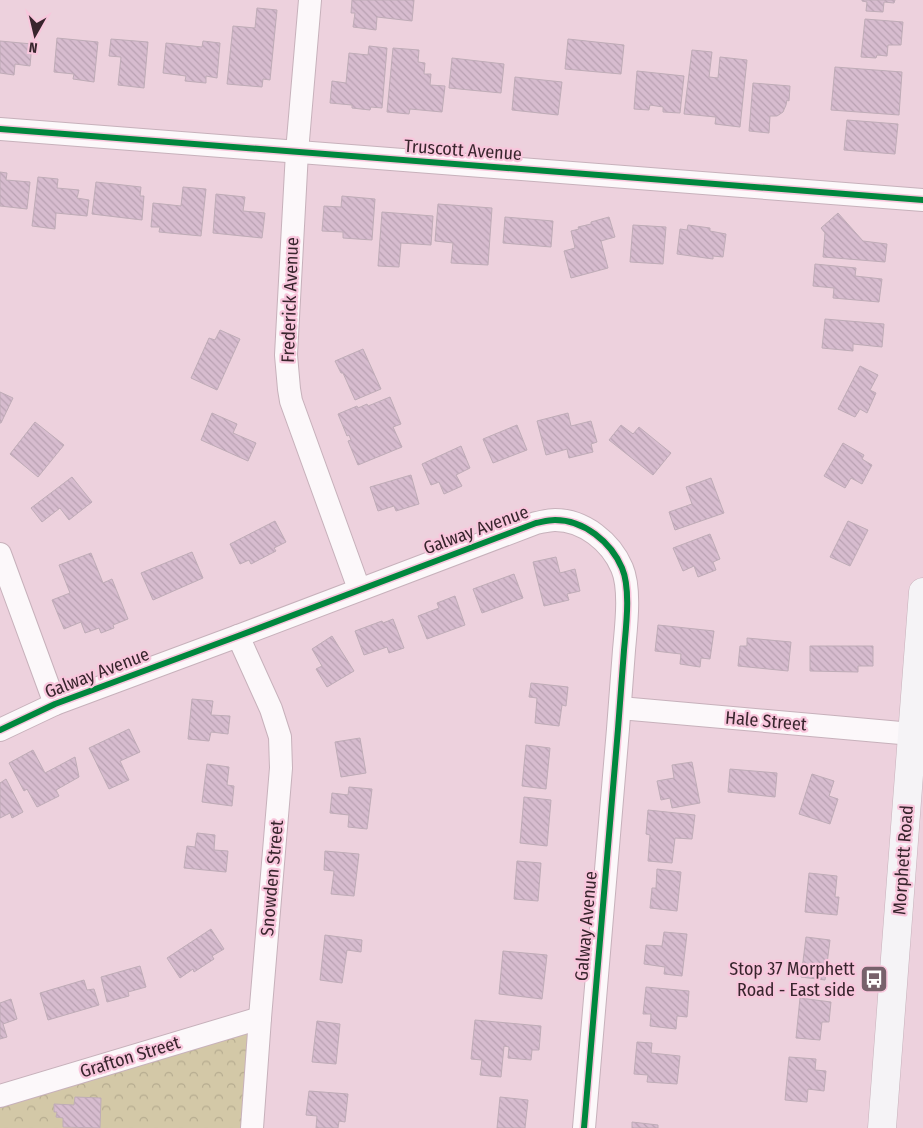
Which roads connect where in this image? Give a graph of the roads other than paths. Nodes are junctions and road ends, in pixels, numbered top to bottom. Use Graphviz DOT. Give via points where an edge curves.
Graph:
graph roads {
  1 [pos="310,0"];
  2 [pos="0,129"];
  3 [pos="297,152"];
  4 [pos="923,200"];
  5 [pos="0,554"];
  6 [pos="358,589"];
  7 [pos="923,592"];
  8 [pos="238,636"];
  9 [pos="55,704"];
  10 [pos="620,708"];
  11 [pos="0,730"];
  12 [pos="912,734"];
  13 [pos="260,1018"];
  14 [pos="0,1096"];
  15 [pos="252,1128"];
  16 [pos="584,1128"];
  17 [pos="882,1128"];
  1 -- 3 [label="street, Frederick Avenue"];
  2 -- 3 [label="street, Truscott Avenue"];
  3 -- 4 [label="street, Truscott Avenue"];
  3 -- 6 [label="street, Frederick Avenue" via="286,355 289,389"];
  5 -- 9 [label="street"];
  6 -- 8 [label="street, Galway Avenue"];
  6 -- 10 [label="street, Galway Avenue" via="536,523 556,520 583,527 599,536 611,551 625,580 627,611"];
  7 -- 12 [label="main road, Morphett Road"];
  8 -- 9 [label="street, Galway Avenue"];
  8 -- 13 [label="street, Snowden Street" via="271,708 280,737 281,768"];
  9 -- 11 [label="street, Galway Avenue"];
  10 -- 12 [label="street, Hale Street"];
  10 -- 16 [label="street, Galway Avenue"];
  12 -- 17 [label="main road, Morphett Road"];
  13 -- 14 [label="street, Grafton Street"];
  13 -- 15 [label="street, Snowden Street"];
}
